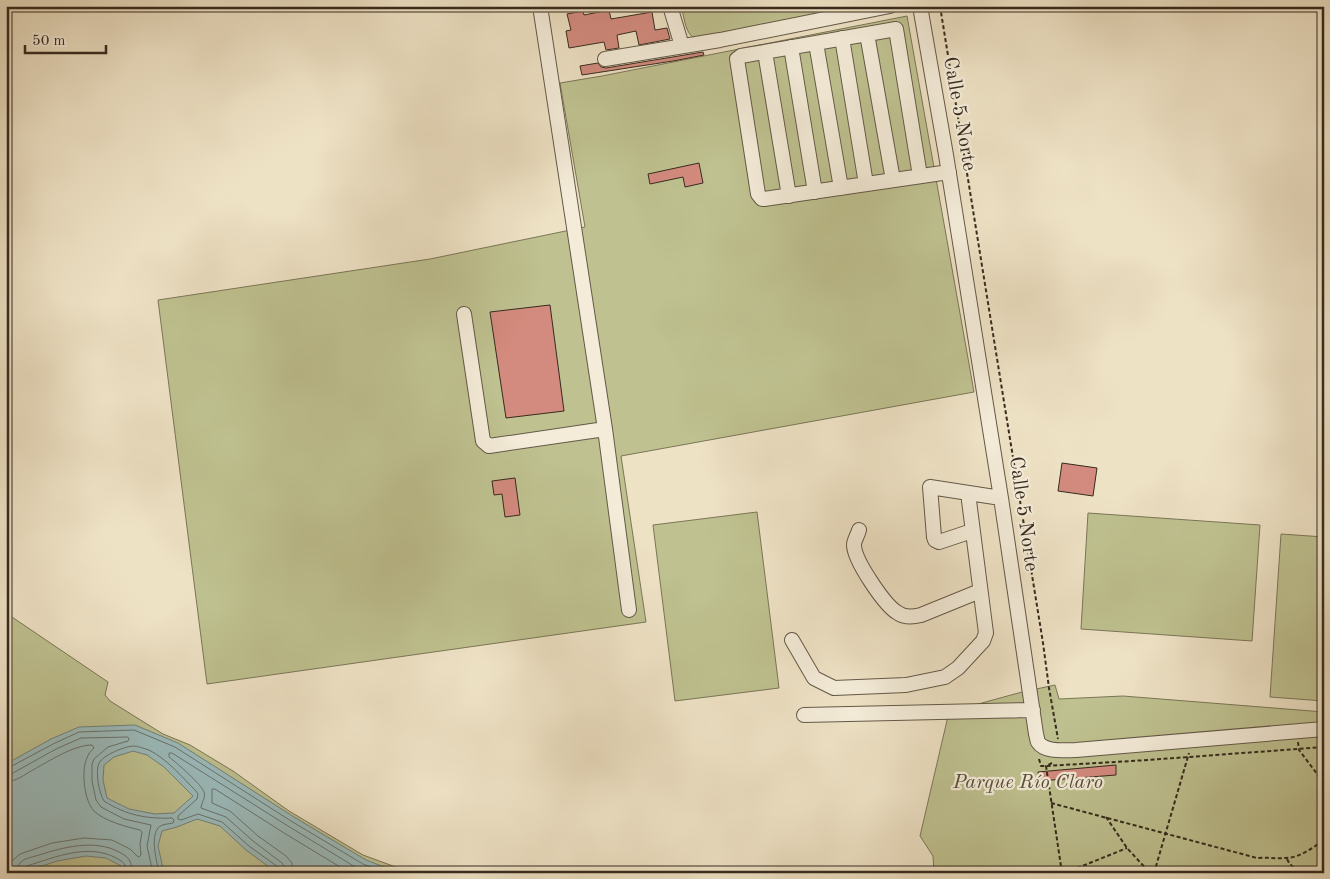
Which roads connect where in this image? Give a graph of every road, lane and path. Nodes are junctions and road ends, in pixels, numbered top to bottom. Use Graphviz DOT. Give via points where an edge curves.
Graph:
graph roads {
  1 [pos="540,6"];
  2 [pos="670,6"];
  3 [pos="890,6"];
  4 [pos="920,6"];
  5 [pos="940,6"];
  6 [pos="867,34"];
  7 [pos="842,38"];
  8 [pos="816,43"];
  9 [pos="682,46"];
  10 [pos="791,47"];
  11 [pos="765,52"];
  12 [pos="605,59"];
  13 [pos="949,172"];
  14 [pos="920,176"];
  15 [pos="893,180"];
  16 [pos="866,184"];
  17 [pos="841,188"];
  18 [pos="815,192"];
  19 [pos="789,196"];
  20 [pos="464,314"];
  21 [pos="605,430"];
  22 [pos="968,493"];
  23 [pos="1001,498"];
  24 [pos="859,530"];
  25 [pos="972,531"];
  26 [pos="980,591"];
  27 [pos="629,610"];
  28 [pos="792,640"];
  29 [pos="1033,710"];
  30 [pos="804,715"];
  31 [pos="1324,728"];
  32 [pos="1296,730"];
  33 [pos="1193,740"];
  34 [pos="1060,750"];
  35 [pos="1324,783"];
  36 [pos="1051,803"];
  37 [pos="1106,817"];
  38 [pos="1166,833"];
  39 [pos="1324,840"];
  40 [pos="1127,848"];
  41 [pos="1287,859"];
  42 [pos="1064,873"];
  43 [pos="1150,873"];
  44 [pos="1154,873"];
  45 [pos="1305,873"];
  1 -- 21 [label="street"];
  2 -- 9 [label="street"];
  3 -- 9 [label="street"];
  4 -- 13 [label="street, Calle 5 Norte"];
  5 -- 34 [label="path"];
  6 -- 7 [label="street"];
  6 -- 14 [label="street" via="896,30"];
  6 -- 15 [label="street"];
  7 -- 8 [label="street"];
  7 -- 16 [label="street"];
  8 -- 10 [label="street"];
  8 -- 17 [label="street"];
  9 -- 12 [label="street"];
  10 -- 11 [label="street"];
  10 -- 18 [label="street"];
  11 -- 19 [label="street"];
  11 -- 19 [label="street" via="741,56 736,61 756,185 762,199"];
  13 -- 14 [label="street"];
  13 -- 23 [label="street, Calle 5 Norte"];
  14 -- 15 [label="street"];
  15 -- 16 [label="street"];
  16 -- 17 [label="street"];
  17 -- 18 [label="street"];
  18 -- 19 [label="street"];
  20 -- 21 [label="street" via="486,444"];
  21 -- 27 [label="street"];
  22 -- 23 [label="street"];
  22 -- 25 [label="street"];
  22 -- 25 [label="street" via="930,487 934,537 939,542"];
  23 -- 29 [label="street, Calle 5 Norte"];
  24 -- 26 [label="street" via="854,544 857,556 872,584 897,613 913,617 921,615"];
  25 -- 26 [label="street"];
  26 -- 28 [label="street" via="986,633 983,642 958,668 945,676 906,685 834,688 814,678"];
  29 -- 30 [label="street"];
  29 -- 34 [label="street, Calle 5 Norte" via="1038,743 1045,749"];
  31 -- 32 [label="street, Calle 5 Norte"];
  32 -- 33 [label="street, Calle 5 Norte"];
  32 -- 35 [label="path" via="1299,750"];
  33 -- 34 [label="street, Calle 5 Norte"];
  33 -- 38 [label="path"];
  34 -- 36 [label="path" via="1046,766"];
  36 -- 37 [label="path"];
  36 -- 42 [label="path"];
  37 -- 38 [label="path"];
  37 -- 40 [label="path"];
  38 -- 41 [label="path" via="1258,858"];
  38 -- 44 [label="path"];
  39 -- 41 [label="path" via="1305,853"];
  40 -- 42 [label="path"];
  40 -- 43 [label="path"];
  41 -- 45 [label="path" via="1295,869"];
}
